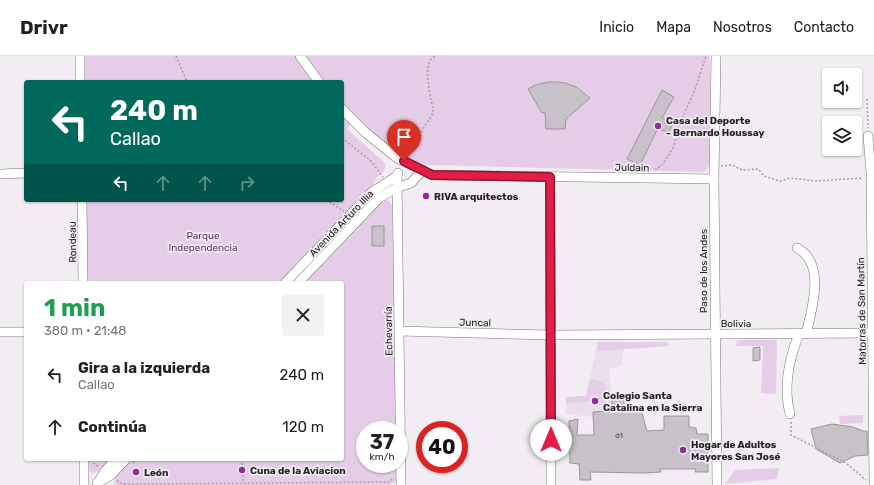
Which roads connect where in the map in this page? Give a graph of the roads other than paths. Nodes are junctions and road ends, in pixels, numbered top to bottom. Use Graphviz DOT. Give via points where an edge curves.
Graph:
graph roads {
  1 [pos="80,56"];
  2 [pos="300,56"];
  3 [pos="716,56"];
  4 [pos="80,80"];
  5 [pos="318,80"];
  6 [pos="344,112"];
  7 [pos="868,136"];
  8 [pos="400,167"];
  9 [pos="423,170"];
  10 [pos="872,173"];
  11 [pos="0,174"];
  12 [pos="24,174"];
  13 [pos="550,177"];
  14 [pos="714,179"];
  15 [pos="396,188"];
  16 [pos="82,202"];
  17 [pos="797,248"];
  18 [pos="84,281"];
  19 [pos="287,281"];
  20 [pos="300,281"];
  21 [pos="400,331"];
  22 [pos="0,332"];
  23 [pos="24,332"];
  24 [pos="873,333"];
  25 [pos="715,334"];
  26 [pos="802,334"];
  27 [pos="550,335"];
  28 [pos="790,414"];
  29 [pos="84,461"];
  30 [pos="114,461"];
  31 [pos="124,461"];
  32 [pos="870,483"];
  33 [pos="96,484"];
  34 [pos="84,485"];
  35 [pos="401,485"];
  36 [pos="551,485"];
  37 [pos="716,485"];
  1 -- 4 [label="street"];
  2 -- 5 [label="street"];
  3 -- 14 [label="street, Paso de los Andes"];
  6 -- 8 [label="street, Juldain"];
  7 -- 10 [label="street, Matorras de San Martín"];
  8 -- 9 [label="street, Juldain"];
  8 -- 15 [label="street, Echevarría"];
  8 -- 19 [label="street, Avenida Arturo Illia" via="372,192"];
  9 -- 13 [label="street, Juldain" via="432,175"];
  9 -- 15 [label="street, Avenida Arturo Illia" via="410,183"];
  10 -- 24 [label="street, Matorras de San Martín"];
  11 -- 12 [label="street"];
  13 -- 14 [label="street, Juldain"];
  13 -- 27 [label="street"];
  14 -- 25 [label="street, Paso de los Andes"];
  15 -- 20 [label="street, Avenida Arturo Illia" via="379,198"];
  15 -- 21 [label="street, Echevarría"];
  16 -- 18 [label="street, Rondeau"];
  17 -- 26 [label="street" via="808,256 815,284 814,304"];
  21 -- 27 [label="street, Juncal"];
  21 -- 35 [label="street, Echevarría"];
  22 -- 23 [label="street"];
  24 -- 26 [label="street, Bolivia"];
  24 -- 32 [label="street, Matorras de San Martín"];
  25 -- 26 [label="street, Bolivia"];
  25 -- 27 [label="street, Bolivia"];
  25 -- 37 [label="street, Paso de los Andes"];
  26 -- 28 [label="street" via="793,349 787,386 786,401"];
  27 -- 36 [label="street"];
  29 -- 34 [label="street"];
  30 -- 33 [label="street"];
  31 -- 33 [label="street" via="111,475"];
}
